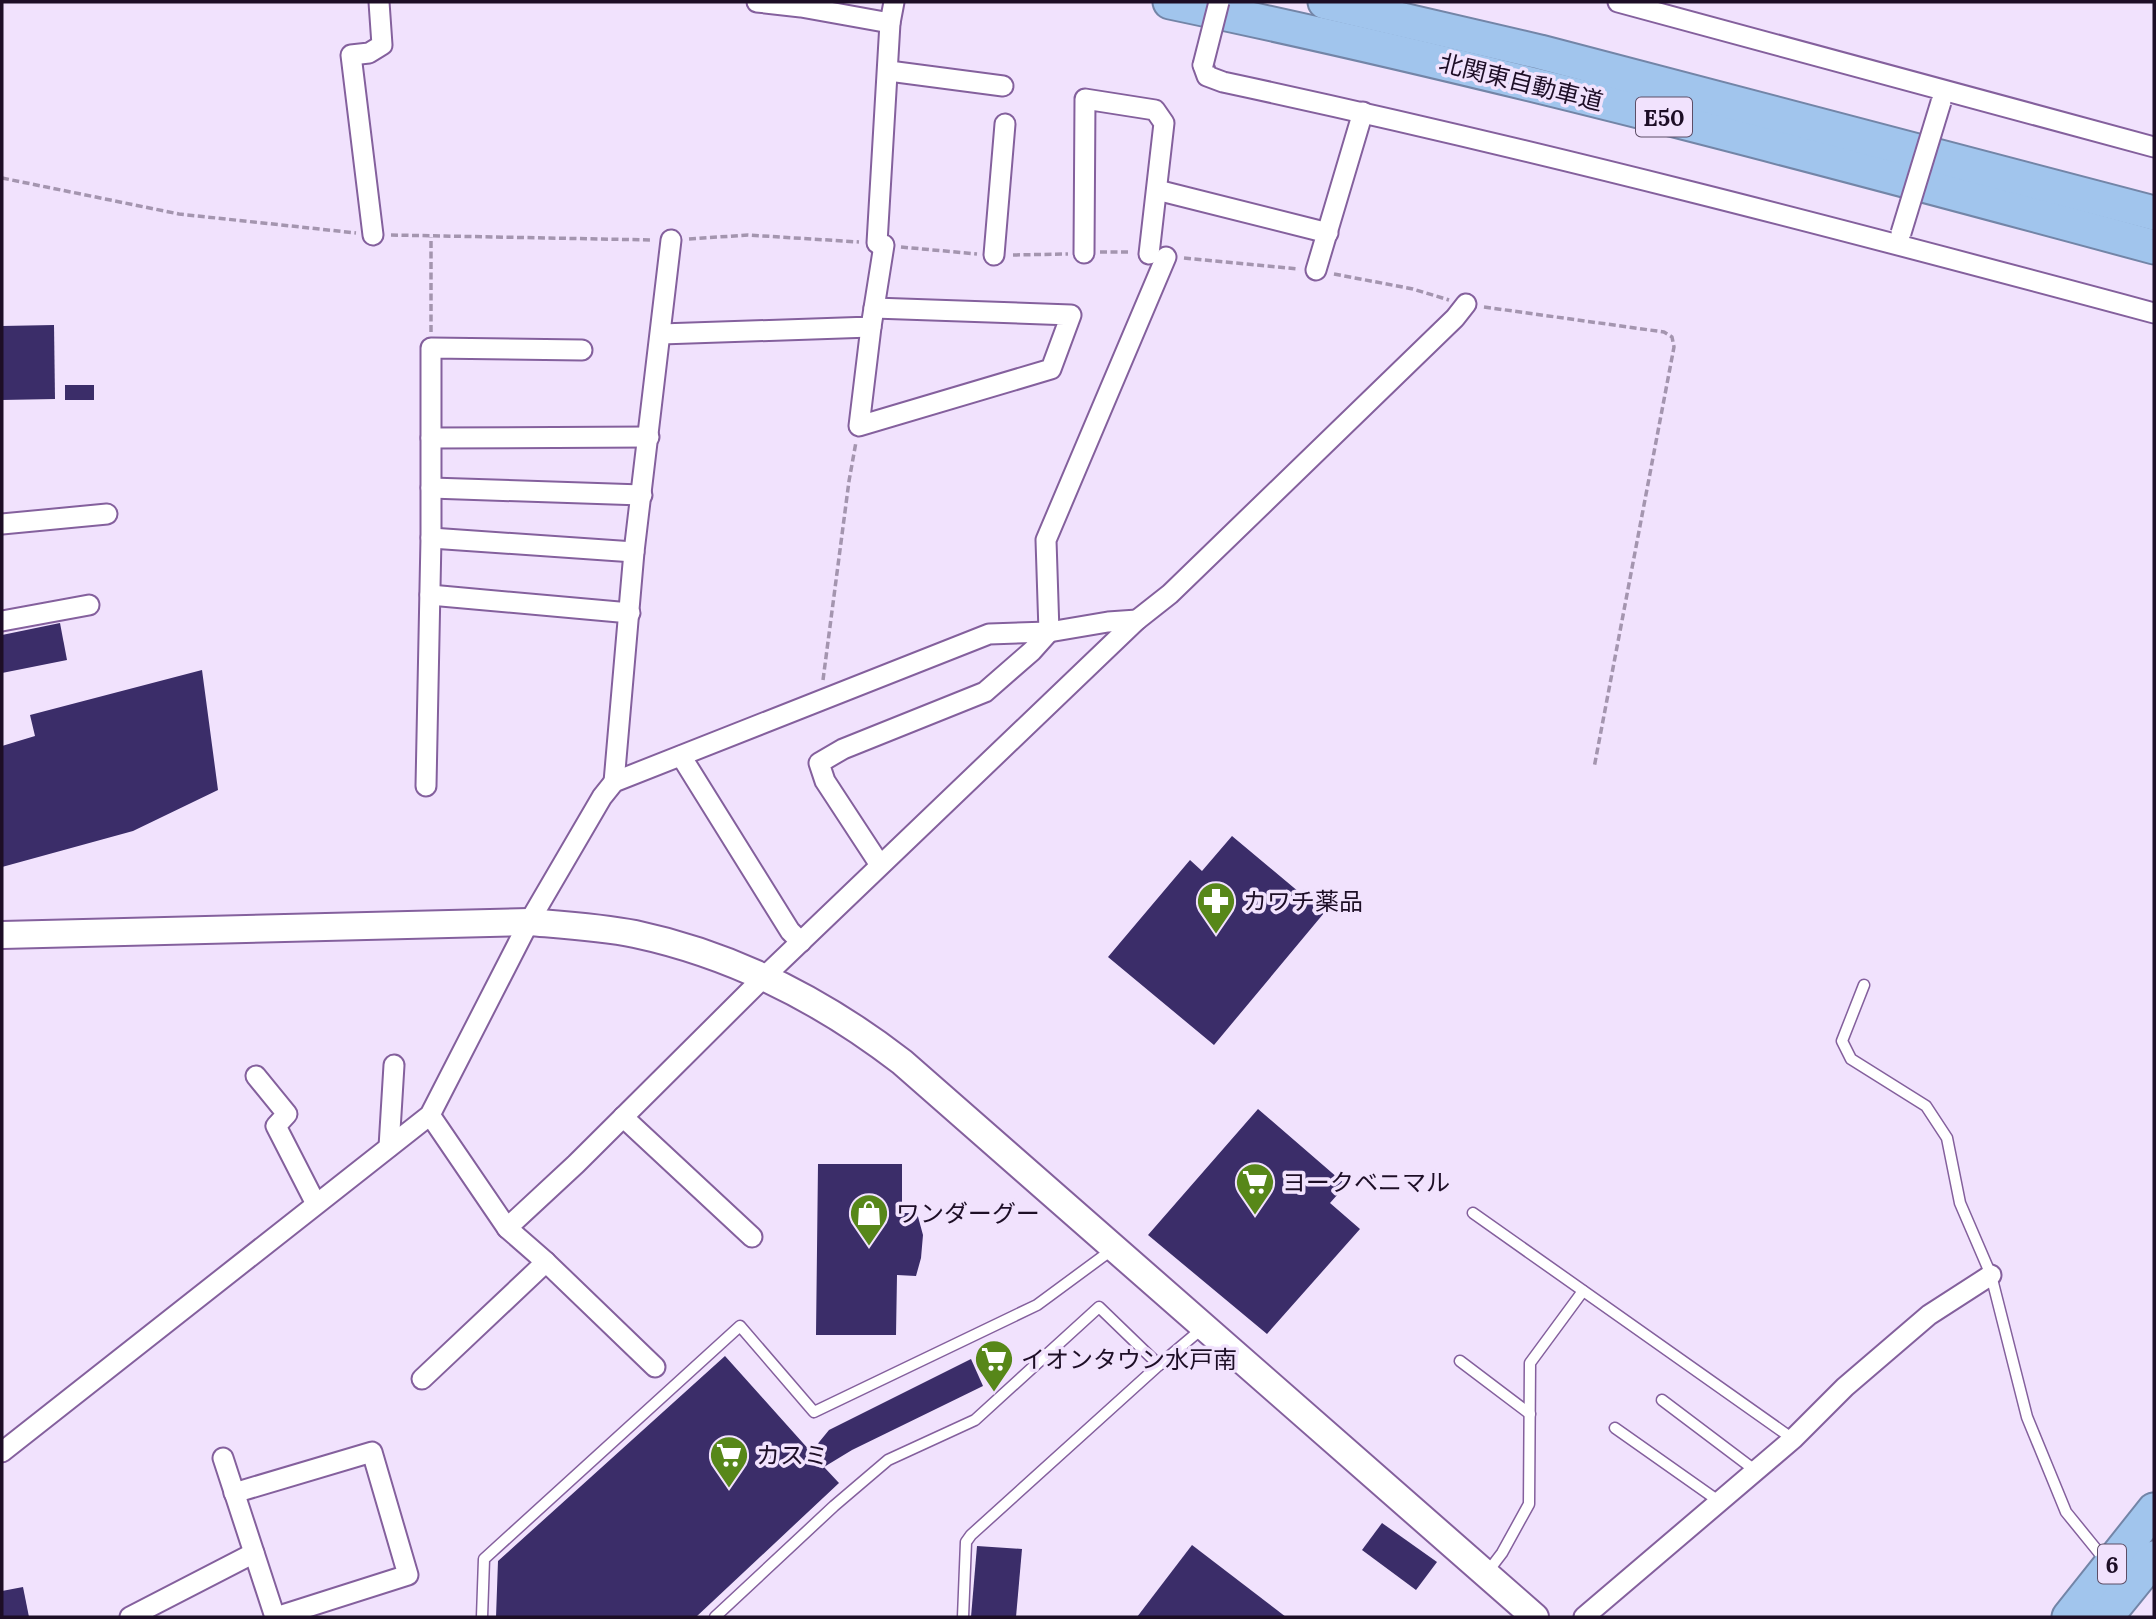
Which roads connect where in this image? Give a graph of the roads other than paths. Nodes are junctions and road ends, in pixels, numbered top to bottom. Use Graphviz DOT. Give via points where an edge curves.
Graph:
graph roads {
  1 [pos="379,2"];
  2 [pos="757,2"];
  3 [pos="1170,2"];
  4 [pos="1219,2"];
  5 [pos="1325,2"];
  6 [pos="1618,2"];
  7 [pos="892,10"];
  8 [pos="888,71"];
  9 [pos="1003,86"];
  10 [pos="1942,96"];
  11 [pos="1363,112"];
  12 [pos="1005,124"];
  13 [pos="2154,147"];
  14 [pos="1157,190"];
  15 [pos="2154,213"];
  16 [pos="1328,233"];
  17 [pos="373,235"];
  18 [pos="1899,238"];
  19 [pos="671,240"];
  20 [pos="2154,247"];
  21 [pos="1084,253"];
  22 [pos="994,255"];
  23 [pos="1315,270"];
  24 [pos="1466,304"];
  25 [pos="2154,313"];
  26 [pos="872,318"];
  27 [pos="661,334"];
  28 [pos="582,350"];
  29 [pos="649,436"];
  30 [pos="431,438"];
  31 [pos="431,488"];
  32 [pos="642,495"];
  33 [pos="107,514"];
  34 [pos="2,524"];
  35 [pos="431,538"];
  36 [pos="634,552"];
  37 [pos="430,595"];
  38 [pos="89,605"];
  39 [pos="630,613"];
  40 [pos="1137,620"];
  41 [pos="2,621"];
  42 [pos="1049,632"];
  43 [pos="681,755"];
  44 [pos="614,782"];
  45 [pos="426,786"];
  46 [pos="880,865"];
  47 [pos="529,922"];
  48 [pos="2,935"];
  49 [pos="801,942"];
  50 [pos="764,977"];
  51 [pos="1864,985"];
  52 [pos="394,1065"];
  53 [pos="256,1076"];
  54 [pos="430,1115"];
  55 [pos="624,1117"];
  56 [pos="389,1147"];
  57 [pos="316,1205"];
  58 [pos="1473,1213"];
  59 [pos="507,1228"];
  60 [pos="752,1237"];
  61 [pos="1114,1248"];
  62 [pos="546,1262"];
  63 [pos="1991,1275"];
  64 [pos="1583,1291"];
  65 [pos="1205,1327"];
  66 [pos="1460,1361"];
  67 [pos="1159,1365"];
  68 [pos="655,1367"];
  69 [pos="422,1379"];
  70 [pos="1662,1400"];
  71 [pos="1530,1414"];
  72 [pos="1615,1428"];
  73 [pos="1793,1439"];
  74 [pos="2,1452"];
  75 [pos="223,1458"];
  76 [pos="1756,1471"];
  77 [pos="234,1493"];
  78 [pos="1720,1502"];
  79 [pos="2154,1510"];
  80 [pos="254,1553"];
  81 [pos="2154,1558"];
  82 [pos="2110,1566"];
  83 [pos="1486,1574"];
  84 [pos="130,1617"];
  85 [pos="276,1617"];
  86 [pos="482,1617"];
  87 [pos="715,1617"];
  88 [pos="963,1617"];
  89 [pos="1535,1617"];
  90 [pos="1584,1617"];
  91 [pos="2069,1617"];
  92 [pos="2106,1617"];
  1 -- 17 [label="street" via="382,45 369,53 351,55"];
  2 -- 7 [label="street"];
  3 -- 20 [label="highway, 北関東自動車道 / E50" via="1532,83"];
  4 -- 11 [label="street, bridge" via="1203,65 1207,76"];
  5 -- 15 [label="highway, 北関東自動車道 / E50" via="1553,55"];
  6 -- 10 [label="street"];
  7 -- 8 [label="street"];
  8 -- 9 [label="street"];
  8 -- 26 [label="street"];
  10 -- 13 [label="street"];
  10 -- 18 [label="street, bridge"];
  11 -- 16 [label="street"];
  11 -- 18 [label="street"];
  12 -- 22 [label="street"];
  14 -- 16 [label="street"];
  14 -- 21 [label="street" via="1164,123 1155,110 1085,99"];
  14 -- 42 [label="street" via="1158,255 1046,540"];
  16 -- 23 [label="street"];
  18 -- 25 [label="street"];
  19 -- 27 [label="street"];
  24 -- 40 [label="street" via="1296,473"];
  26 -- 26 [label="street" via="1071,315 1051,369 859,426"];
  26 -- 27 [label="street"];
  27 -- 29 [label="street"];
  28 -- 30 [label="street" via="431,348"];
  29 -- 30 [label="street"];
  29 -- 32 [label="street"];
  30 -- 31 [label="street"];
  31 -- 32 [label="street"];
  31 -- 35 [label="street"];
  32 -- 36 [label="street"];
  33 -- 34 [label="street"];
  35 -- 36 [label="street"];
  35 -- 37 [label="street"];
  36 -- 39 [label="street"];
  37 -- 39 [label="street"];
  37 -- 45 [label="street"];
  38 -- 41 [label="street"];
  39 -- 44 [label="street"];
  40 -- 42 [label="street"];
  40 -- 46 [label="street"];
  42 -- 43 [label="street" via="989,634"];
  42 -- 46 [label="street" via="985,692 819,763 825,781"];
  43 -- 44 [label="street"];
  43 -- 49 [label="street"];
  44 -- 47 [label="street"];
  46 -- 49 [label="street"];
  47 -- 48 [label="street"];
  47 -- 50 [label="street" via="637,935"];
  47 -- 54 [label="street"];
  49 -- 50 [label="street"];
  50 -- 55 [label="street"];
  50 -- 61 [label="street" via="869,1036"];
  51 -- 63 [label="lane" via="1842,1041 1851,1059 1926,1106 1947,1138 1960,1203"];
  52 -- 56 [label="street"];
  53 -- 57 [label="street" via="287,1114 276,1126"];
  54 -- 56 [label="street"];
  54 -- 59 [label="street"];
  55 -- 59 [label="street"];
  55 -- 60 [label="street"];
  56 -- 57 [label="street"];
  57 -- 74 [label="street"];
  58 -- 64 [label="lane"];
  59 -- 62 [label="street"];
  61 -- 65 [label="street"];
  61 -- 86 [label="lane" via="1037,1305 814,1412 740,1326 484,1559"];
  62 -- 68 [label="street"];
  62 -- 69 [label="street"];
  63 -- 73 [label="street" via="1929,1315"];
  63 -- 82 [label="lane" via="2027,1417 2066,1511"];
  64 -- 71 [label="lane" via="1530,1363"];
  64 -- 73 [label="lane"];
  65 -- 67 [label="lane"];
  65 -- 83 [label="street"];
  66 -- 71 [label="lane"];
  67 -- 87 [label="lane" via="1099,1307 975,1420 888,1460"];
  67 -- 88 [label="lane" via="971,1535 966,1542"];
  70 -- 76 [label="lane"];
  71 -- 83 [label="lane" via="1529,1504"];
  72 -- 78 [label="lane"];
  73 -- 76 [label="street"];
  75 -- 77 [label="street"];
  76 -- 78 [label="street"];
  77 -- 80 [label="street"];
  77 -- 85 [label="street" via="372,1452 408,1575"];
  78 -- 90 [label="street"];
  79 -- 82 [label="highway, 6"];
  80 -- 84 [label="street"];
  80 -- 85 [label="street"];
  81 -- 92 [label="highway, 6"];
  82 -- 91 [label="highway, 6"];
  83 -- 89 [label="street"];
}
